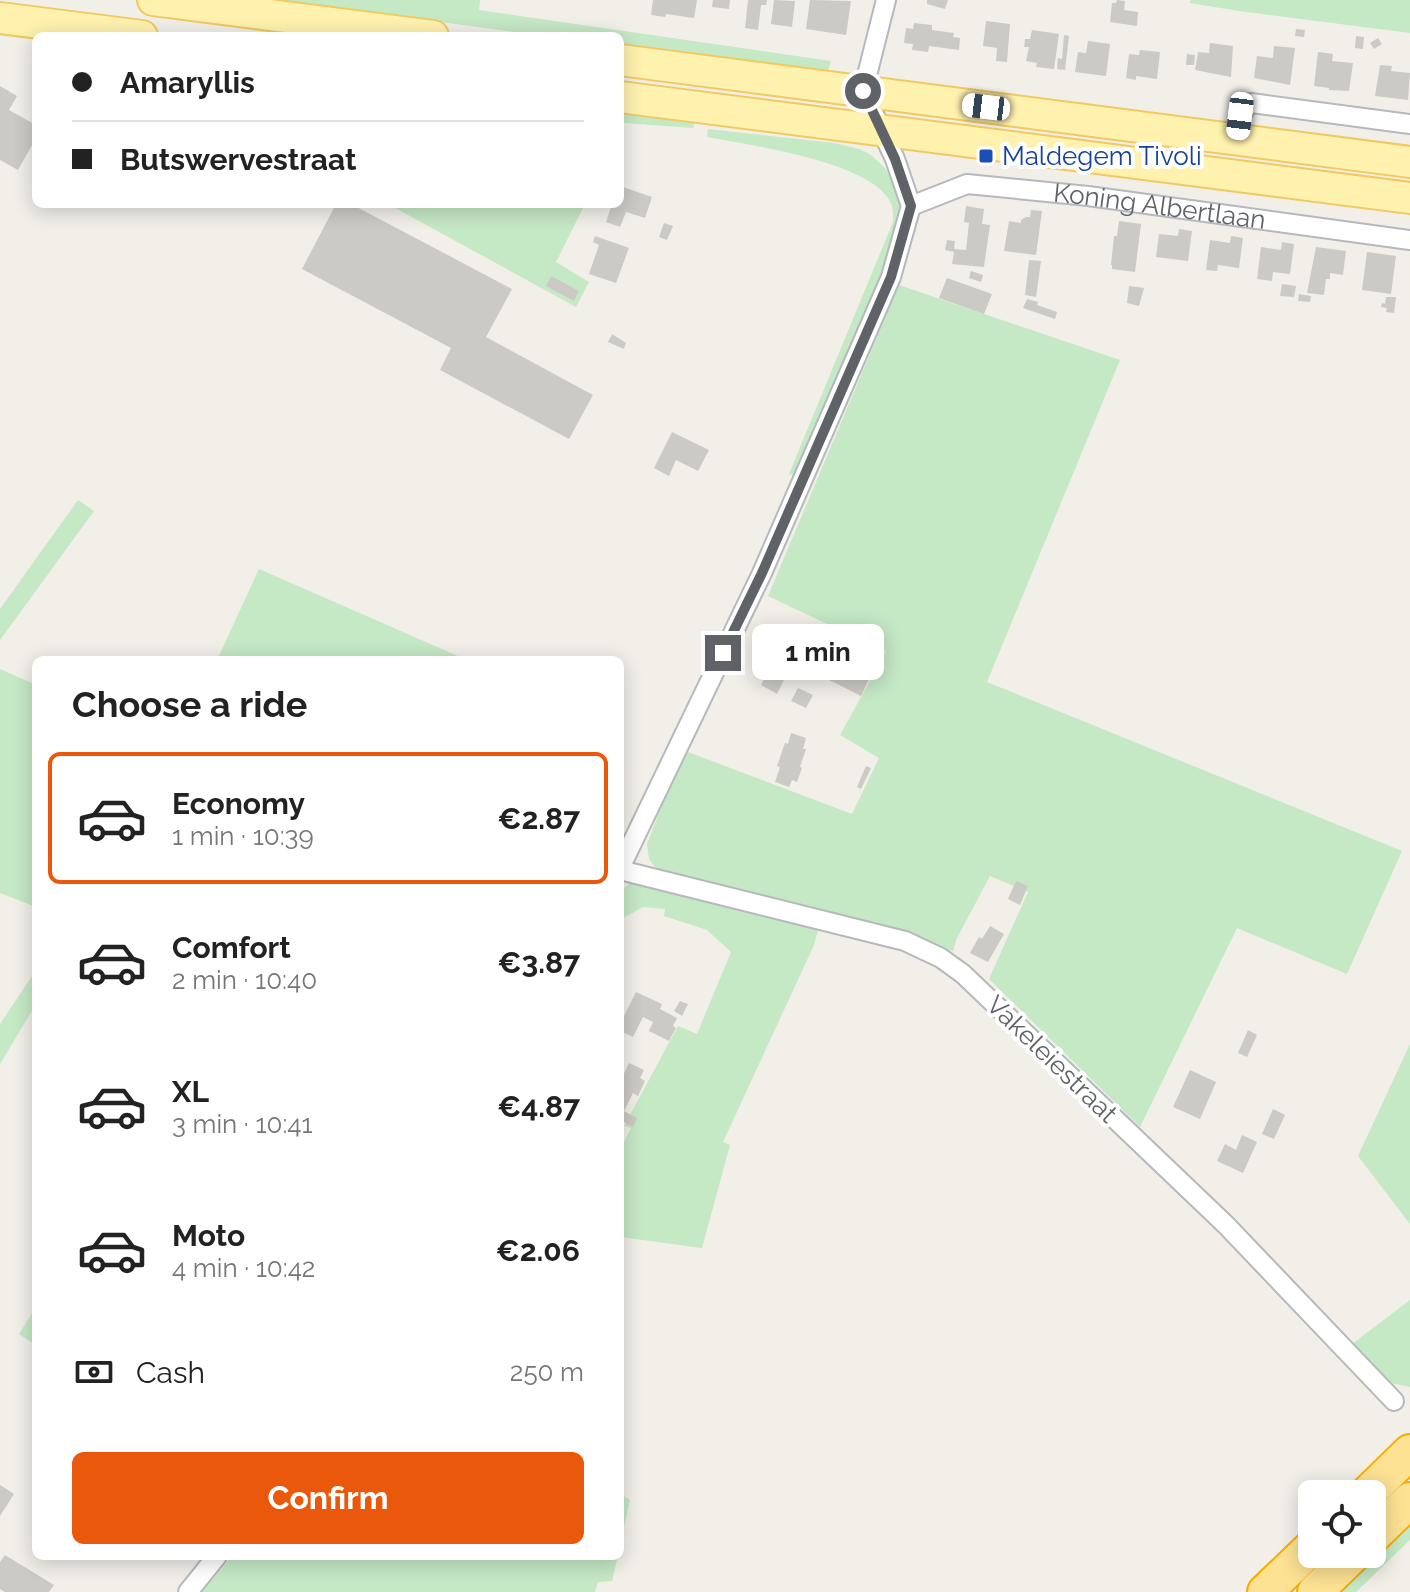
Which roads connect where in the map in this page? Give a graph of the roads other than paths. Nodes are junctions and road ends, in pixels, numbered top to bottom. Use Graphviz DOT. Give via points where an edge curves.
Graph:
graph roads {
  1 [pos="153,0"];
  2 [pos="886,0"];
  3 [pos="0,18"];
  4 [pos="110,32"];
  5 [pos="402,32"];
  6 [pos="624,61"];
  7 [pos="863,91"];
  8 [pos="624,98"];
  9 [pos="1410,124"];
  10 [pos="882,130"];
  11 [pos="1237,140"];
  12 [pos="1410,162"];
  13 [pos="1410,198"];
  14 [pos="911,206"];
  15 [pos="1410,240"];
  16 [pos="624,861"];
  17 [pos="624,870"];
  18 [pos="1394,1401"];
  19 [pos="1410,1452"];
  20 [pos="1381,1480"];
  21 [pos="1410,1500"];
  22 [pos="1386,1523"];
  23 [pos="214,1560"];
  24 [pos="1298,1560"];
  25 [pos="1340,1568"];
  26 [pos="188,1592"];
  27 [pos="1265,1592"];
  28 [pos="1315,1592"];
  1 -- 5 [label="main road"];
  2 -- 7 [label="street"];
  3 -- 4 [label="main road"];
  6 -- 7 [label="main road"];
  7 -- 10 [label="street"];
  7 -- 11 [label="main road"];
  8 -- 10 [label="main road, Koning Albertlaan"];
  9 -- 11 [label="street" via="1251,103 1240,116"];
  10 -- 13 [label="main road, Koning Albertlaan"];
  10 -- 14 [label="street"];
  11 -- 12 [label="main road"];
  14 -- 15 [label="street, Koning Albertlaan" via="967,184"];
  14 -- 16 [label="street" via="891,277 787,517"];
  17 -- 18 [label="street, Vakeleiestraat" via="905,941 941,958 1226,1225"];
  19 -- 20 [label="highway"];
  21 -- 22 [label="highway"];
  23 -- 26 [label="street"];
  24 -- 27 [label="highway"];
  25 -- 28 [label="highway"];
}
